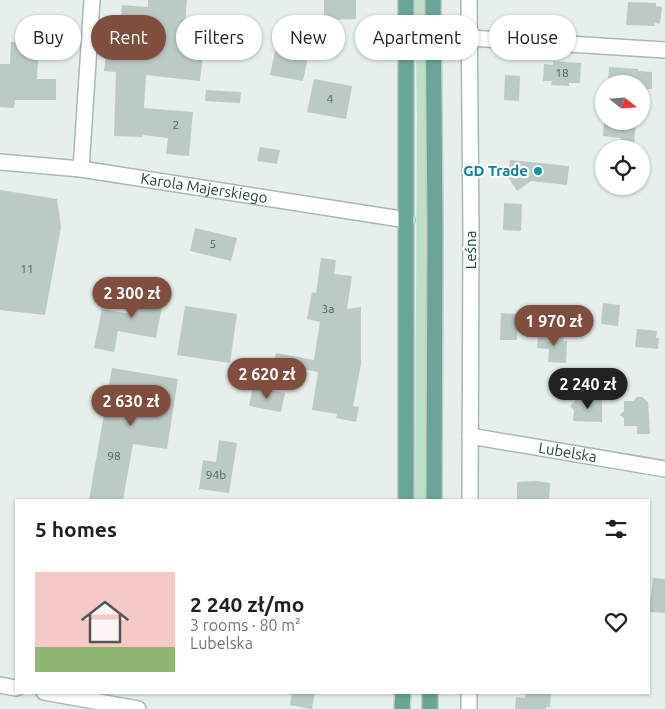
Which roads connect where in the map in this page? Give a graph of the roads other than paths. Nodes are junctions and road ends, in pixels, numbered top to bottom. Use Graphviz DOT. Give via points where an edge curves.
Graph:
graph roads {
  1 [pos="92,0"];
  2 [pos="406,0"];
  3 [pos="433,0"];
  4 [pos="469,0"];
  5 [pos="469,15"];
  6 [pos="479,39"];
  7 [pos="665,50"];
  8 [pos="470,60"];
  9 [pos="0,162"];
  10 [pos="81,169"];
  11 [pos="407,220"];
  12 [pos="470,436"];
  13 [pos="665,469"];
  14 [pos="406,499"];
  15 [pos="434,499"];
  16 [pos="470,499"];
  17 [pos="0,685"];
  18 [pos="15,688"];
  19 [pos="55,694"];
  20 [pos="403,694"];
  21 [pos="430,694"];
  22 [pos="469,694"];
  23 [pos="138,709"];
  24 [pos="402,709"];
  25 [pos="430,709"];
  26 [pos="469,709"];
  1 -- 10 [label="street"];
  2 -- 11 [label="main road"];
  3 -- 15 [label="main road"];
  4 -- 5 [label="street, Leśna"];
  6 -- 7 [label="street"];
  8 -- 12 [label="street, Leśna"];
  9 -- 10 [label="street, Karola Majerskiego"];
  10 -- 11 [label="street, Karola Majerskiego"];
  11 -- 14 [label="main road"];
  12 -- 13 [label="street, Lubelska"];
  12 -- 16 [label="street, Leśna"];
  17 -- 18 [label="street"];
  19 -- 23 [label="street"];
  20 -- 24 [label="main road"];
  21 -- 25 [label="main road"];
  22 -- 26 [label="street"];
}
